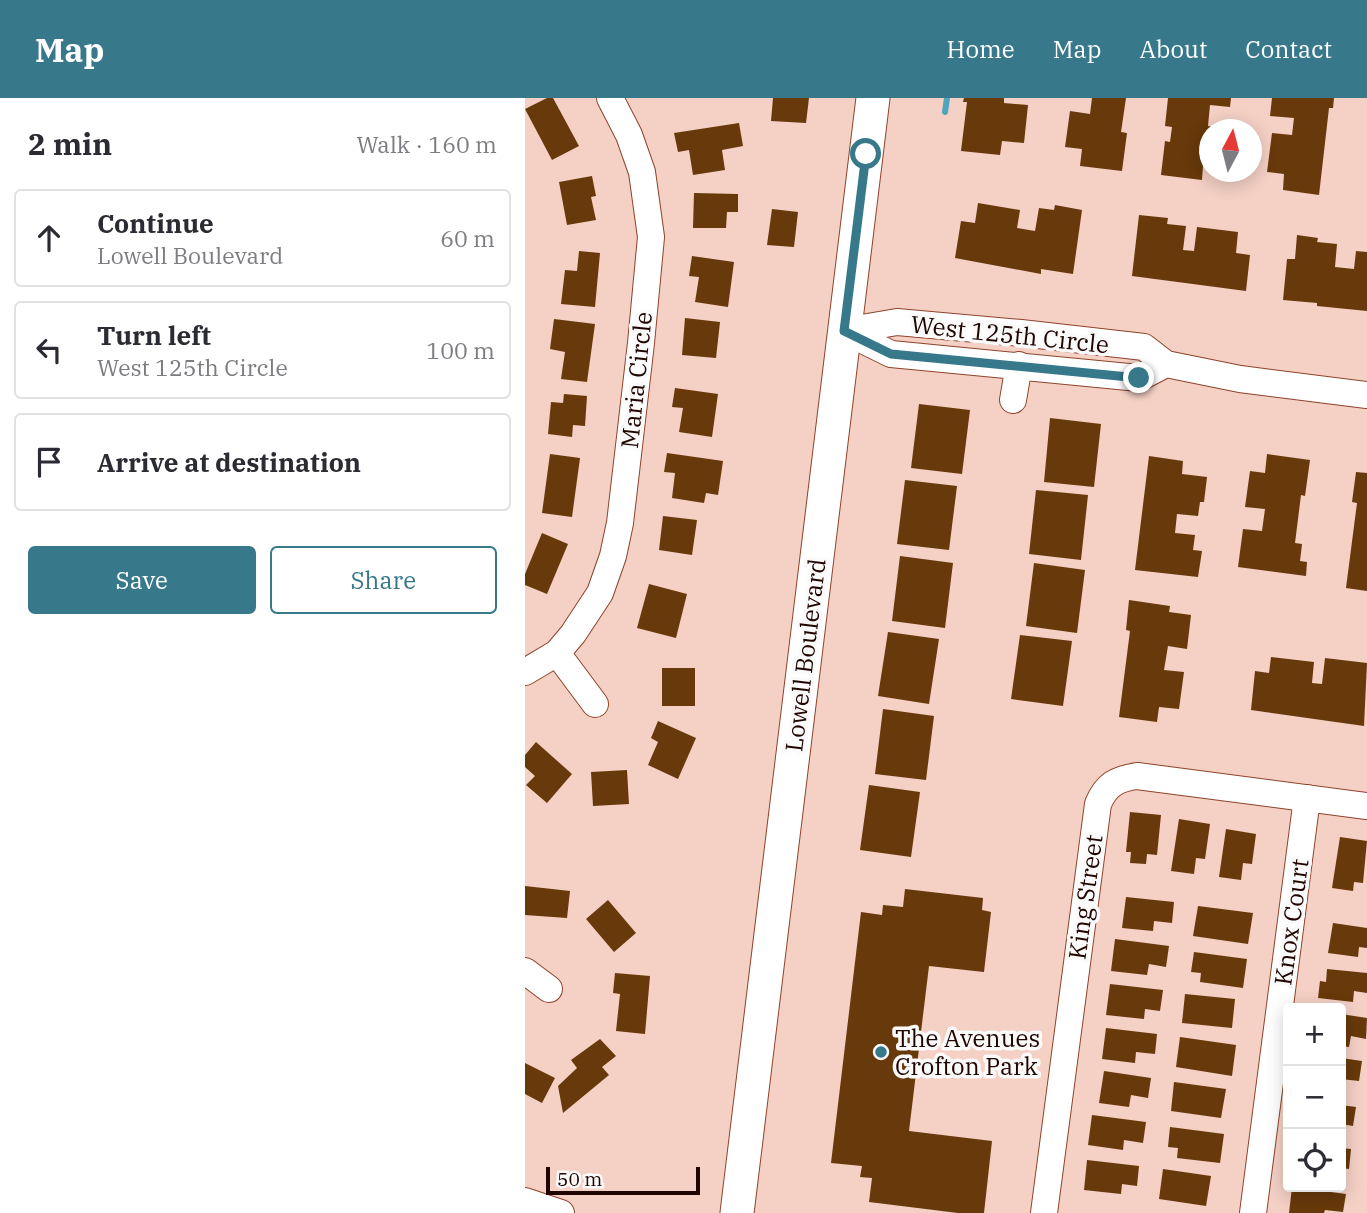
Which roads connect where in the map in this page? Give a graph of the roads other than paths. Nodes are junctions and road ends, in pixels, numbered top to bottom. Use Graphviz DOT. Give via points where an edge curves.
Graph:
graph roads {
  1 [pos="611,98"];
  2 [pos="873,98"];
  3 [pos="844,331"];
  4 [pos="1166,364"];
  5 [pos="1019,365"];
  6 [pos="1367,394"];
  7 [pos="1013,400"];
  8 [pos="557,653"];
  9 [pos="525,671"];
  10 [pos="595,704"];
  11 [pos="1307,798"];
  12 [pos="1367,806"];
  13 [pos="525,971"];
  14 [pos="549,989"];
  15 [pos="525,1200"];
  16 [pos="561,1213"];
  17 [pos="737,1213"];
  18 [pos="1044,1213"];
  19 [pos="1253,1213"];
  1 -- 8 [label="street, Maria Circle" via="638,160 648,208 651,237 642,343 613,556 600,593"];
  2 -- 3 [label="main road, Lowell Boulevard"];
  3 -- 4 [label="street, West 125th Circle" via="897,322 1021,333 1144,347"];
  3 -- 5 [label="street, West 125th Circle" via="891,354"];
  3 -- 17 [label="main road, Lowell Boulevard"];
  4 -- 5 [label="street, West 125th Circle" via="1139,378"];
  4 -- 6 [label="street, West 125th Circle" via="1241,379"];
  5 -- 7 [label="street"];
  8 -- 9 [label="street, Maria Circle"];
  8 -- 10 [label="street"];
  11 -- 12 [label="street"];
  11 -- 18 [label="street, King Street" via="1137,776 1121,778 1103,792"];
  11 -- 19 [label="street, Knox Court"];
  13 -- 14 [label="street"];
  15 -- 16 [label="street"];
}
